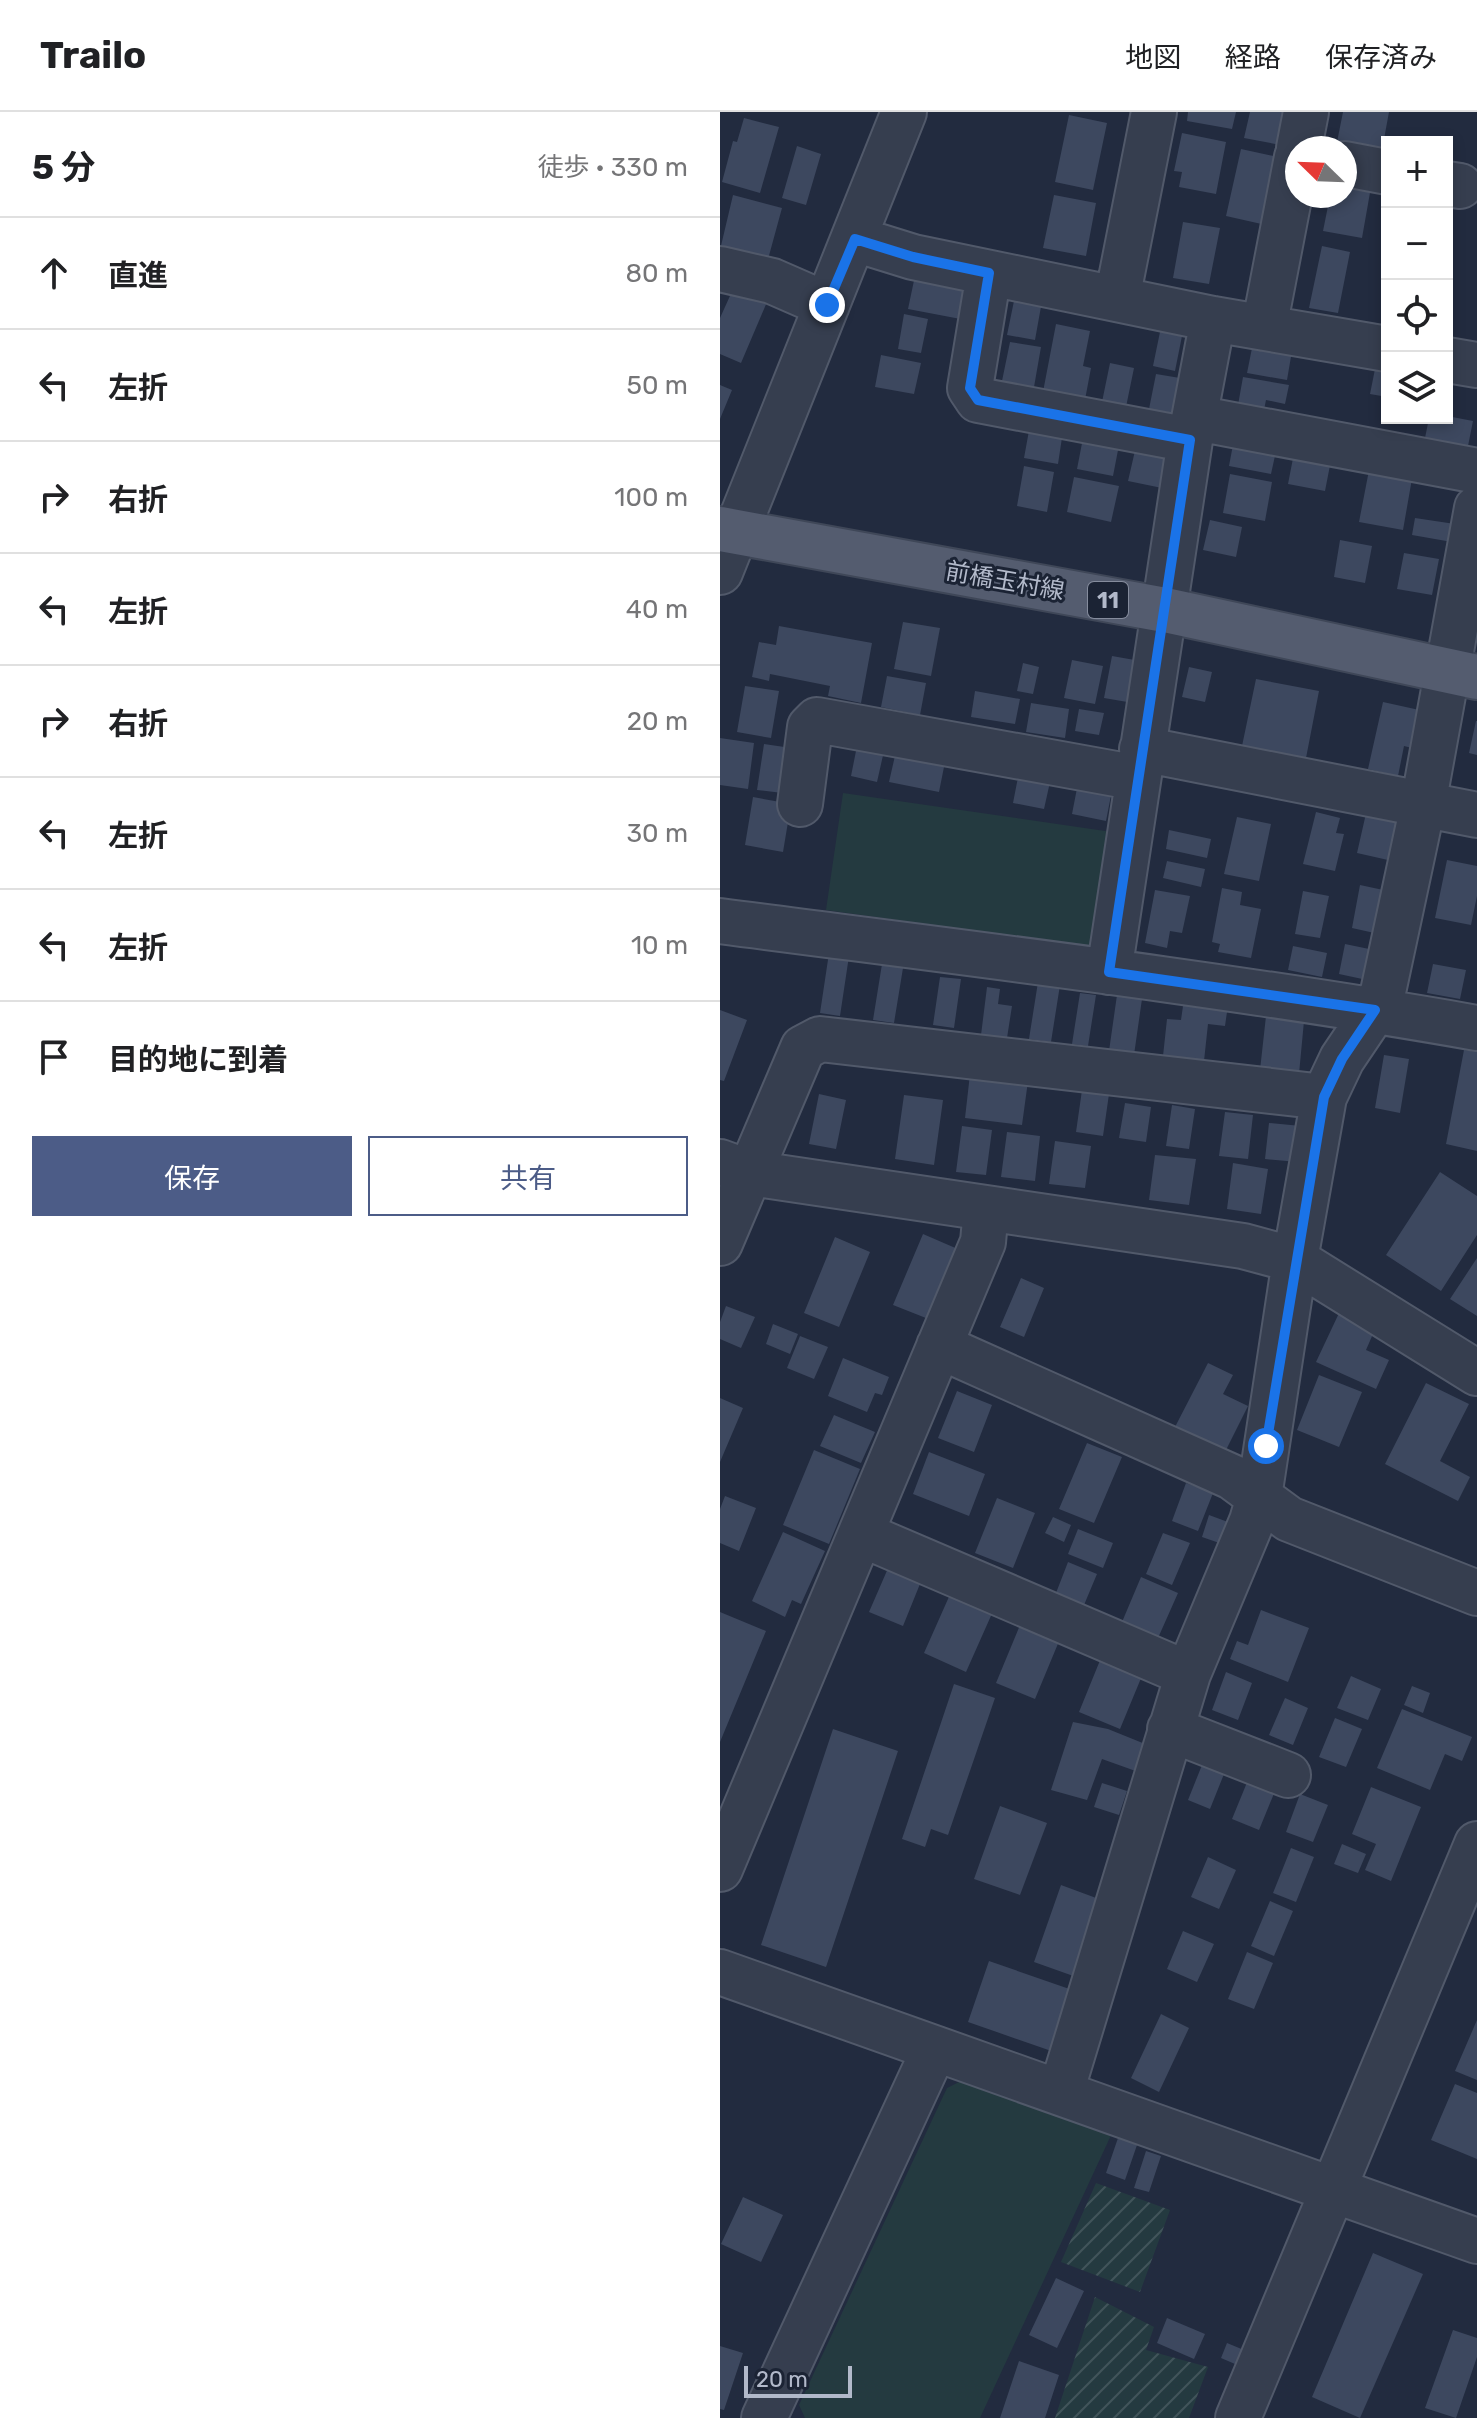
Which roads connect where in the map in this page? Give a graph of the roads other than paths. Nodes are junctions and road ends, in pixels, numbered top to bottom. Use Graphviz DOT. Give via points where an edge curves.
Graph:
graph roads {
  1 [pos="904,112"];
  2 [pos="1154,112"];
  3 [pos="1306,112"];
  4 [pos="1301,136"];
  5 [pos="1357,166"];
  6 [pos="1381,171"];
  7 [pos="1287,208"];
  8 [pos="855,239"];
  9 [pos="720,269"];
  10 [pos="989,273"];
  11 [pos="1117,299"];
  12 [pos="827,305"];
  13 [pos="1213,319"];
  14 [pos="1264,328"];
  15 [pos="1381,348"];
  16 [pos="1453,361"];
  17 [pos="1477,365"];
  18 [pos="1193,429"];
  19 [pos="1477,471"];
  20 [pos="1477,508"];
  21 [pos="729,530"];
  22 [pos="720,572"];
  23 [pos="1165,610"];
  24 [pos="1462,674"];
  25 [pos="1140,763"];
  26 [pos="800,804"];
  27 [pos="1423,805"];
  28 [pos="1477,815"];
  29 [pos="720,921"];
  30 [pos="1109,972"];
  31 [pos="1375,1010"];
  32 [pos="1477,1028"];
  33 [pos="1324,1097"];
  34 [pos="735,1167"];
  35 [pos="986,1209"];
  36 [pos="720,1243"];
  37 [pos="1295,1260"];
  38 [pos="939,1346"];
  39 [pos="1477,1373"];
  40 [pos="1259,1497"];
  41 [pos="861,1534"];
  42 [pos="1477,1593"];
  43 [pos="1188,1674"];
  44 [pos="1170,1729"];
  45 [pos="1288,1775"];
  46 [pos="1477,1844"];
  47 [pos="720,1869"];
  48 [pos="720,1972"];
  49 [pos="934,2050"];
  50 [pos="1061,2092"];
  51 [pos="1334,2191"];
  52 [pos="1477,2241"];
  53 [pos="764,2418"];
  54 [pos="1238,2418"];
  1 -- 8 [label="street"];
  2 -- 11 [label="street"];
  3 -- 4 [label="street"];
  5 -- 6 [label="street"];
  7 -- 14 [label="street"];
  8 -- 10 [label="street"];
  8 -- 12 [label="street"];
  9 -- 12 [label="street" via="772,281"];
  10 -- 11 [label="street"];
  10 -- 18 [label="street" via="970,388 978,400"];
  11 -- 13 [label="street"];
  12 -- 21 [label="street"];
  13 -- 14 [label="street"];
  13 -- 18 [label="street"];
  14 -- 15 [label="street"];
  16 -- 17 [label="street"];
  18 -- 19 [label="street"];
  18 -- 23 [label="street"];
  20 -- 24 [label="street"];
  21 -- 22 [label="street"];
  21 -- 23 [label="main road, 前橋玉村線 / 11"];
  23 -- 24 [label="main road, 前橋玉村線 / 11"];
  23 -- 25 [label="street"];
  24 -- 27 [label="street"];
  25 -- 26 [label="street" via="817,720 810,727"];
  25 -- 27 [label="street"];
  25 -- 30 [label="street"];
  27 -- 28 [label="street"];
  27 -- 31 [label="street"];
  29 -- 30 [label="street"];
  30 -- 31 [label="street"];
  31 -- 32 [label="street"];
  31 -- 33 [label="street"];
  33 -- 34 [label="street" via="820,1039 803,1048"];
  33 -- 37 [label="street"];
  34 -- 35 [label="street"];
  34 -- 36 [label="street"];
  35 -- 37 [label="street" via="1243,1246"];
  35 -- 38 [label="street" via="983,1242"];
  37 -- 39 [label="street"];
  37 -- 40 [label="street"];
  38 -- 40 [label="street" via="1232,1477"];
  38 -- 41 [label="street"];
  40 -- 42 [label="street" via="1289,1519"];
  40 -- 43 [label="street"];
  41 -- 43 [label="street"];
  41 -- 47 [label="street"];
  43 -- 44 [label="street"];
  44 -- 45 [label="street"];
  44 -- 50 [label="street"];
  46 -- 51 [label="street"];
  48 -- 49 [label="street"];
  49 -- 50 [label="street"];
  49 -- 53 [label="street"];
  50 -- 51 [label="street"];
  51 -- 52 [label="street"];
  51 -- 54 [label="street"];
}
